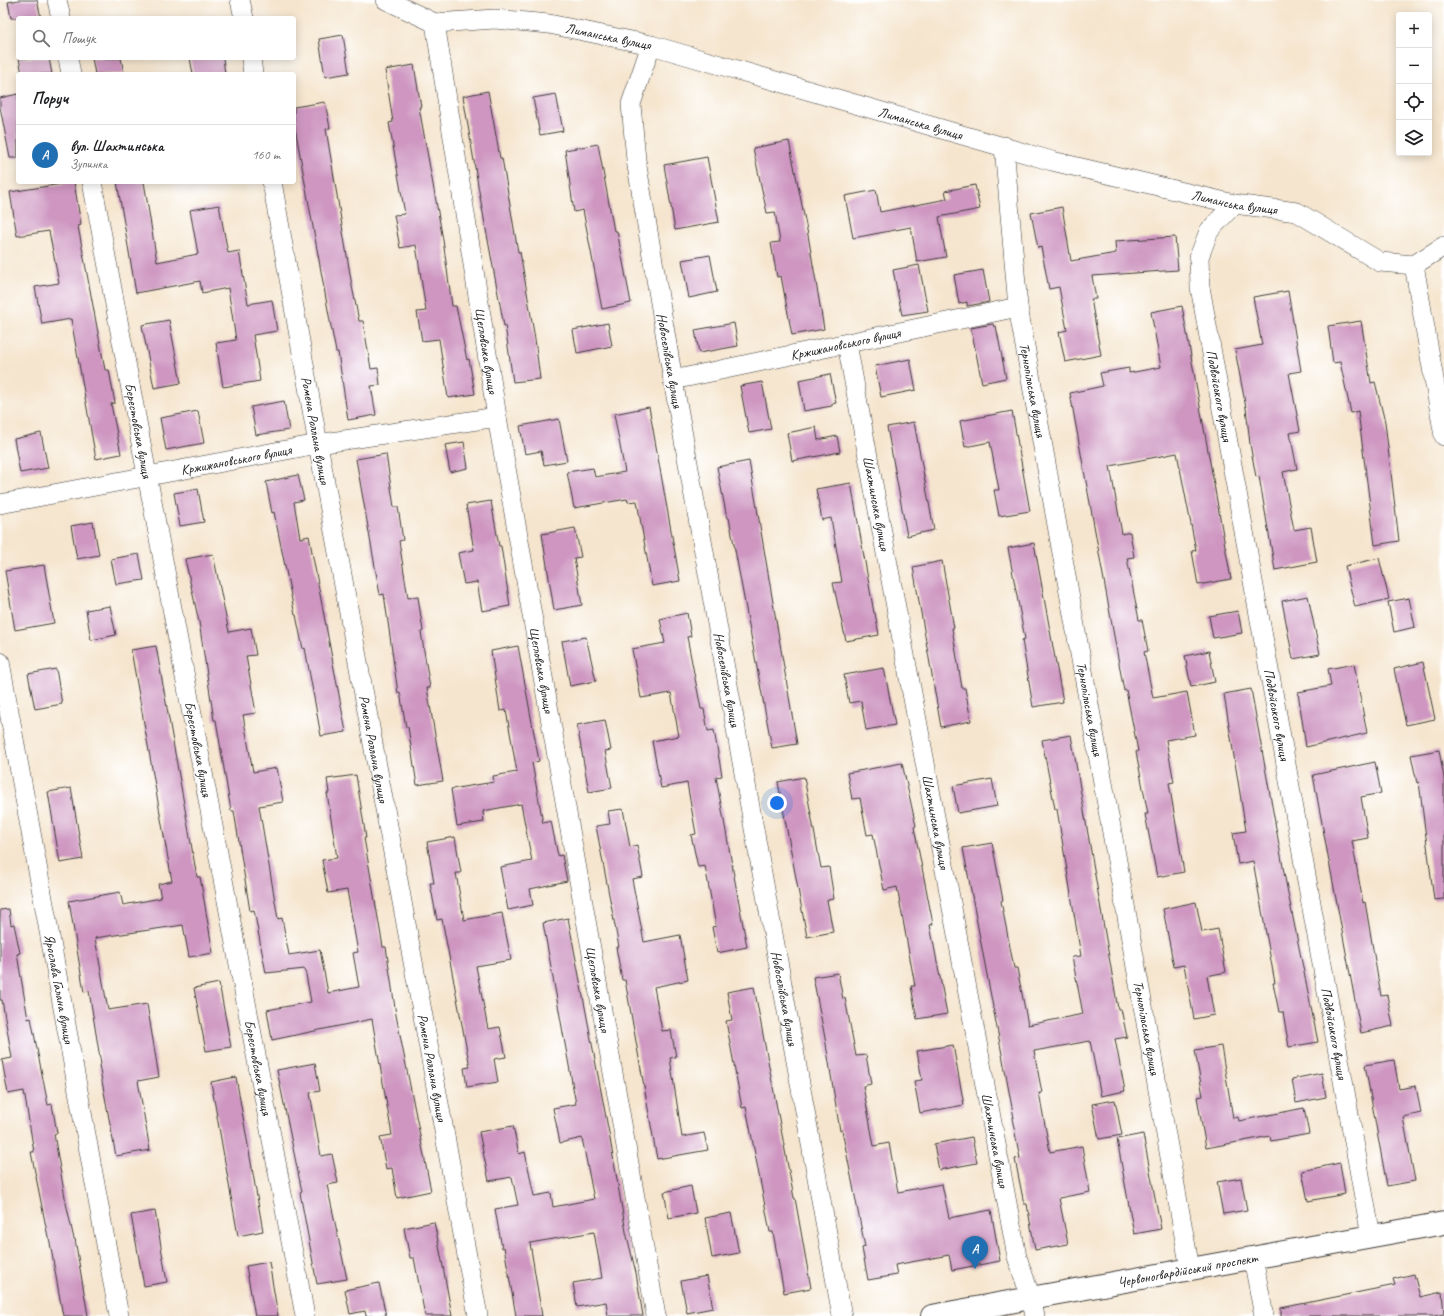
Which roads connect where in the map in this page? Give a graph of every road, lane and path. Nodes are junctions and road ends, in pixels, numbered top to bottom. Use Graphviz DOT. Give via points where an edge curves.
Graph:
graph roads {
  1 [pos="57,0"];
  2 [pos="240,0"];
  3 [pos="386,0"];
  4 [pos="61,16"];
  5 [pos="244,16"];
  6 [pos="435,23"];
  7 [pos="651,45"];
  8 [pos="68,60"];
  9 [pos="250,60"];
  10 [pos="71,72"];
  11 [pos="253,72"];
  12 [pos="1004,146"];
  13 [pos="92,184"];
  14 [pos="272,184"];
  15 [pos="1234,204"];
  16 [pos="1444,246"];
  17 [pos="1414,265"];
  18 [pos="1018,307"];
  19 [pos="847,344"];
  20 [pos="673,380"];
  21 [pos="497,417"];
  22 [pos="1444,436"];
  23 [pos="318,444"];
  24 [pos="148,476"];
  25 [pos="0,504"];
  26 [pos="0,662"];
  27 [pos="1444,1223"];
  28 [pos="1371,1236"];
  29 [pos="1253,1258"];
  30 [pos="1190,1269"];
  31 [pos="1033,1307"];
  32 [pos="119,1316"];
  33 [pos="305,1316"];
  34 [pos="478,1316"];
  35 [pos="656,1316"];
  36 [pos="842,1316"];
  37 [pos="932,1316"];
  38 [pos="1264,1316"];
  1 -- 4 [label="street"];
  2 -- 5 [label="street"];
  3 -- 6 [label="street, Лиманська вулиця"];
  6 -- 7 [label="street, Лиманська вулиця" via="495,19 549,24"];
  6 -- 21 [label="street, Щегловська вулиця"];
  7 -- 12 [label="street, Лиманська вулиця"];
  7 -- 20 [label="street, Новоселівська вулиця" via="630,104 636,160"];
  8 -- 10 [label="street"];
  9 -- 11 [label="street"];
  12 -- 15 [label="street, Лиманська вулиця"];
  12 -- 18 [label="street, Тернопільська вулиця"];
  13 -- 24 [label="street, Берестовська вулиця"];
  14 -- 23 [label="street, Ромена Роллана вулиця"];
  15 -- 17 [label="street, Лиманська вулиця" via="1297,212 1380,262"];
  15 -- 28 [label="street, Подвойського вулиця" via="1209,231 1199,258 1200,287"];
  16 -- 17 [label="street"];
  17 -- 22 [label="street"];
  18 -- 19 [label="street, Кржижановського вулиця"];
  18 -- 30 [label="street, Тернопільська вулиця"];
  19 -- 20 [label="street, Кржижановського вулиця"];
  19 -- 31 [label="street, Шахтинська вулиця" via="1017,1256"];
  20 -- 36 [label="street, Новоселівська вулиця"];
  21 -- 23 [label="street, Кржижановського вулиця"];
  21 -- 35 [label="street, Щегловська вулиця"];
  23 -- 24 [label="street, Кржижановського вулиця"];
  23 -- 34 [label="street, Ромена Роллана вулиця"];
  24 -- 25 [label="street, Кржижановського вулиця"];
  24 -- 33 [label="street, Берестовська вулиця"];
  26 -- 32 [label="street, Ярослава Галана вулиця"];
  27 -- 28 [label="main road, Червоногвардійський проспект"];
  28 -- 29 [label="main road, Червоногвардійський проспект"];
  29 -- 30 [label="main road, Червоногвардійський проспект"];
  29 -- 38 [label="street"];
  30 -- 31 [label="main road, Червоногвардійський проспект"];
  31 -- 37 [label="main road, Червоногвардійський проспект"];
}
